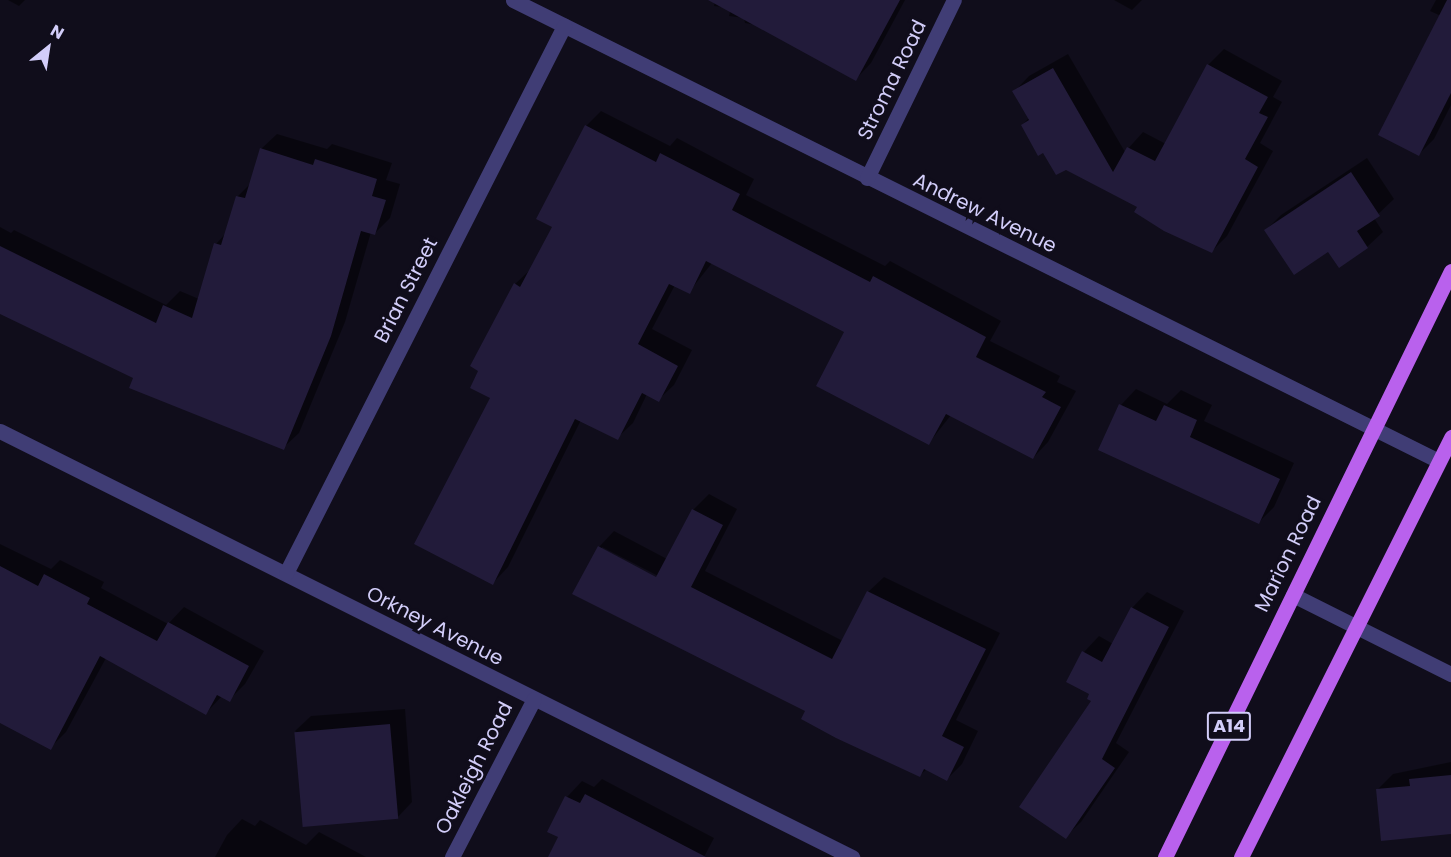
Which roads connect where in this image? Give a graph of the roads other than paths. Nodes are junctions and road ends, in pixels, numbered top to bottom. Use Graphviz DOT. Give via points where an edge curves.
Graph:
graph roads {
  1 [pos="513,0"];
  2 [pos="954,0"];
  3 [pos="564,26"];
  4 [pos="867,178"];
  5 [pos="1451,271"];
  6 [pos="1372,428"];
  7 [pos="0,431"];
  8 [pos="1451,437"];
  9 [pos="1439,461"];
  10 [pos="286,573"];
  11 [pos="1293,595"];
  12 [pos="1356,627"];
  13 [pos="1451,674"];
  14 [pos="534,699"];
  15 [pos="452,857"];
  16 [pos="852,857"];
  17 [pos="1165,857"];
  18 [pos="1241,857"];
  1 -- 3 [label="street, Andrew Avenue"];
  2 -- 4 [label="street, Stroma Road"];
  3 -- 4 [label="street, Andrew Avenue"];
  3 -- 10 [label="street, Brian Street"];
  4 -- 6 [label="street, Andrew Avenue"];
  5 -- 6 [label="main road, Marion Road / A14"];
  6 -- 9 [label="street, Andrew Avenue"];
  6 -- 11 [label="main road, Marion Road / A14"];
  7 -- 10 [label="street, Orkney Avenue"];
  8 -- 9 [label="main road"];
  9 -- 12 [label="main road"];
  10 -- 14 [label="street, Orkney Avenue"];
  11 -- 12 [label="street"];
  11 -- 17 [label="main road, Marion Road / A14"];
  12 -- 13 [label="street"];
  12 -- 18 [label="main road"];
  14 -- 15 [label="street, Oakleigh Road"];
  14 -- 16 [label="street, Orkney Avenue"];
}
